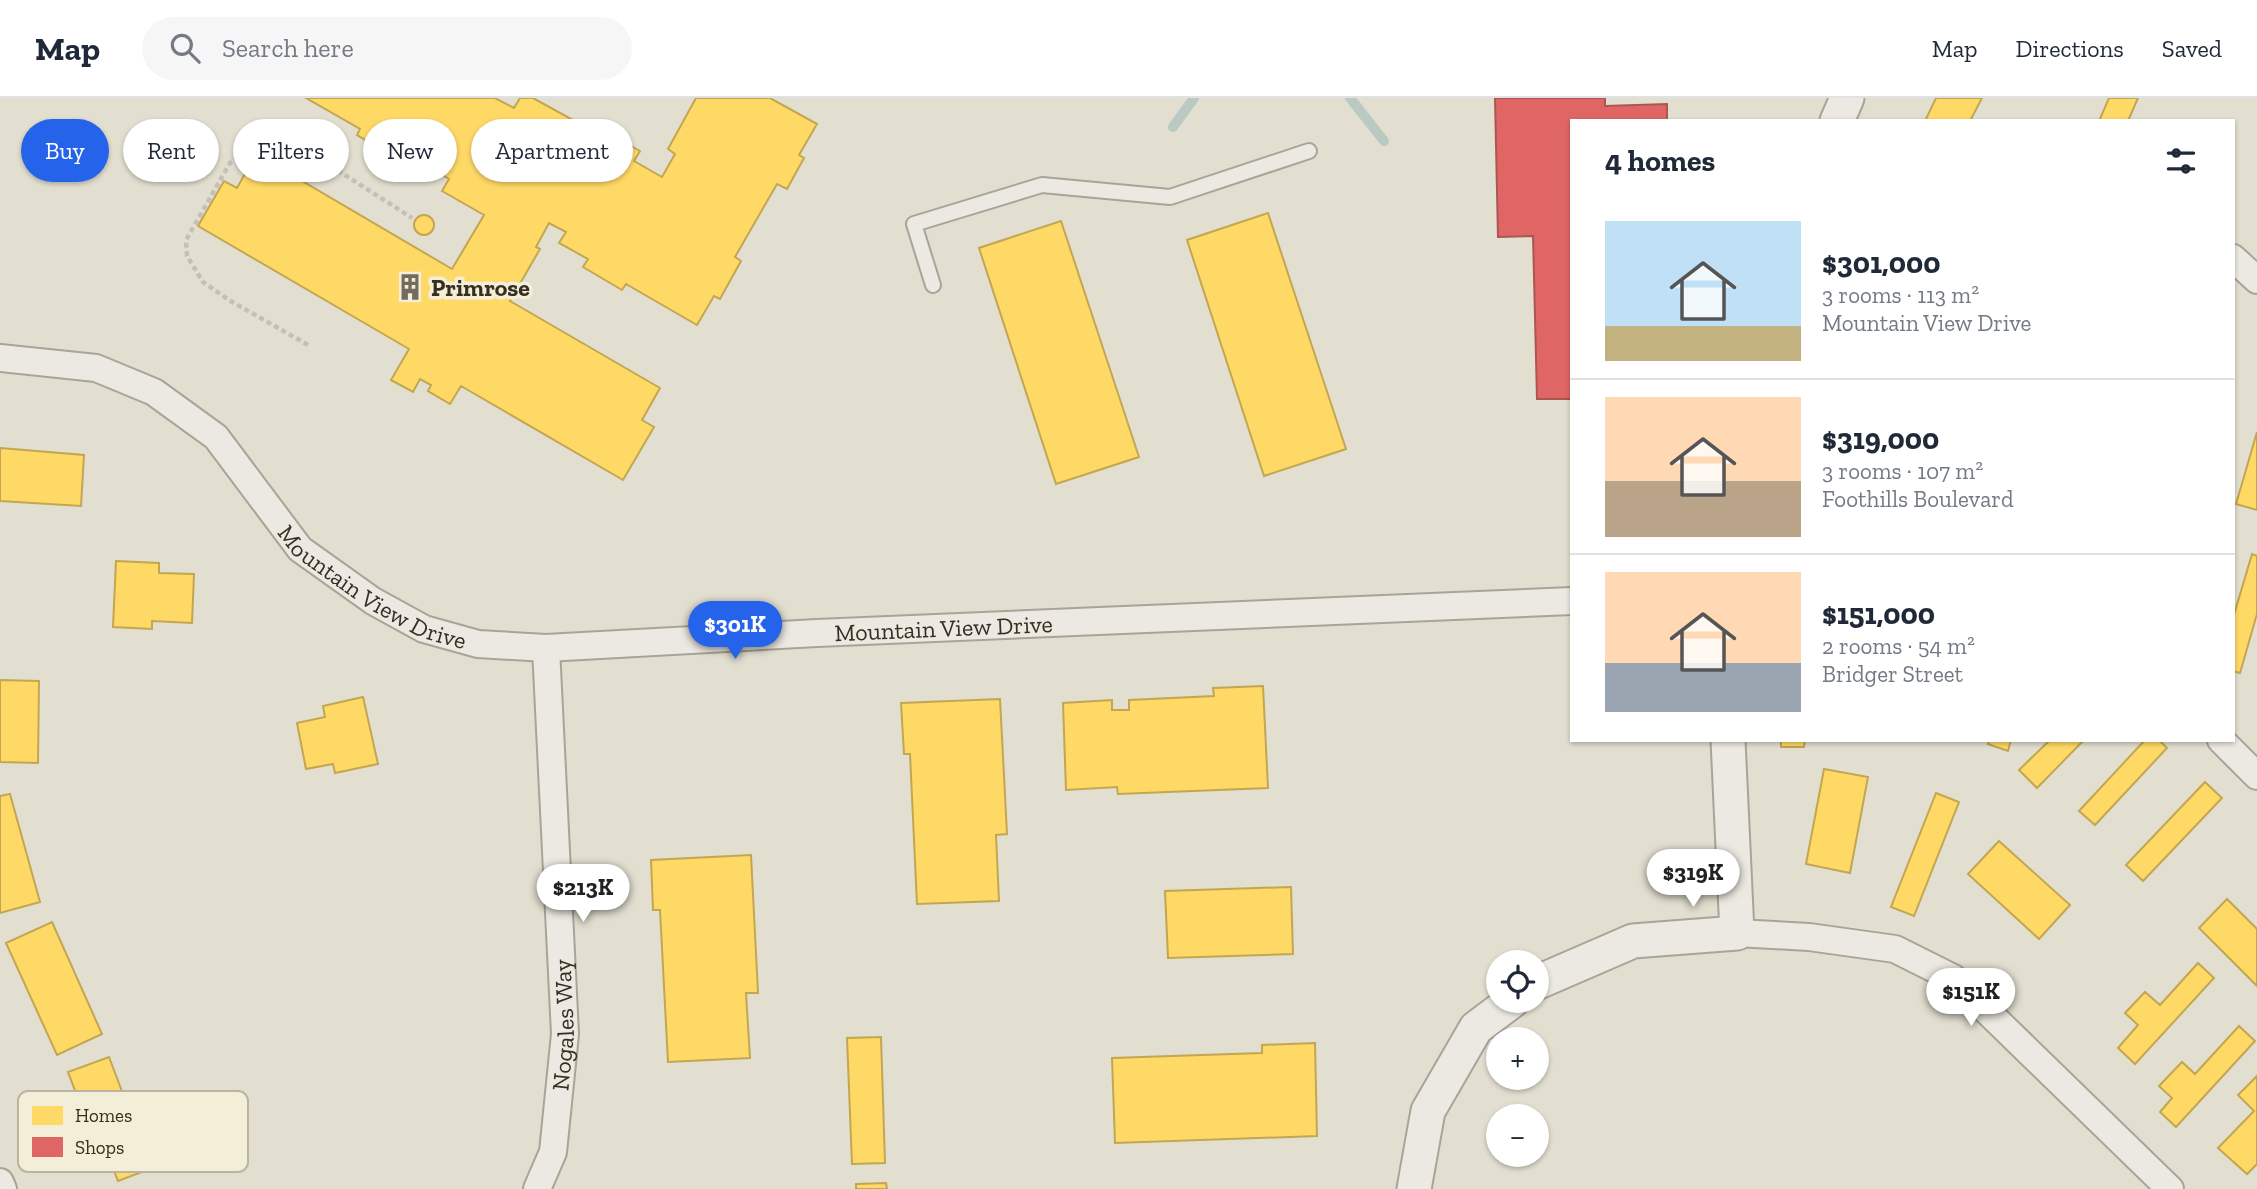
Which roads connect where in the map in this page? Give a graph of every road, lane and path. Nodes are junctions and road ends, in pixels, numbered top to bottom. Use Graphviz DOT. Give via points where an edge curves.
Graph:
graph roads {
  1 [pos="1847,98"];
  2 [pos="1838,119"];
  3 [pos="1309,151"];
  4 [pos="412,218"];
  5 [pos="2235,260"];
  6 [pos="2257,279"];
  7 [pos="933,285"];
  8 [pos="308,345"];
  9 [pos="0,358"];
  10 [pos="1570,601"];
  11 [pos="546,648"];
  12 [pos="1728,742"];
  13 [pos="2223,742"];
  14 [pos="2257,776"];
  15 [pos="1737,933"];
  16 [pos="1549,977"];
  17 [pos="1496,1013"];
  18 [pos="0,1182"];
  19 [pos="3,1189"];
  20 [pos="537,1189"];
  21 [pos="1414,1189"];
  22 [pos="2171,1189"];
  1 -- 2 [label="street"];
  3 -- 7 [label="lane" via="1170,197 1042,185 914,224"];
  4 -- 8 [label="path" via="301,142 275,140 251,146 230,163 186,240 187,256 203,282"];
  5 -- 6 [label="street"];
  9 -- 11 [label="street, Mountain View Drive" via="96,368 154,392 216,437 300,549 373,601 424,629 478,644"];
  10 -- 11 [label="street, Mountain View Drive"];
  11 -- 20 [label="street, Nogales Way" via="565,1034 553,1152"];
  12 -- 15 [label="street"];
  13 -- 14 [label="street"];
  15 -- 16 [label="street" via="1633,941"];
  15 -- 22 [label="street" via="1895,948 1953,978"];
  17 -- 21 [label="street" via="1476,1028 1428,1111"];
  18 -- 19 [label="street"];
}
